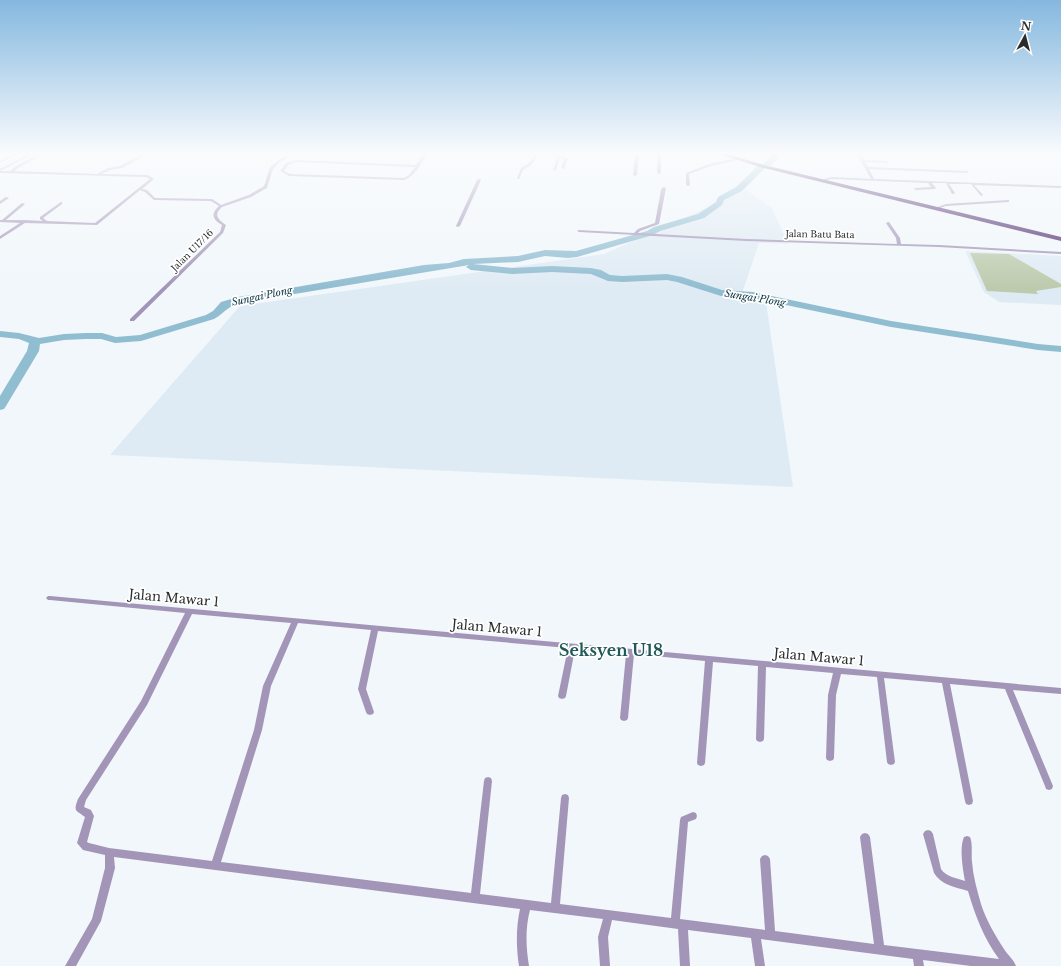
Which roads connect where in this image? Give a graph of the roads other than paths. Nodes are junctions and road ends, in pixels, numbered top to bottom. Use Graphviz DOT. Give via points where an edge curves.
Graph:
graph roads {
  1 [pos="127,199"];
  2 [pos="159,199"];
  3 [pos="241,199"];
  4 [pos="470,199"];
  5 [pos="661,199"];
  6 [pos="901,199"];
  7 [pos="1008,201"];
  8 [pos="62,203"];
  9 [pos="23,204"];
  10 [pos="221,206"];
  11 [pos="937,208"];
  12 [pos="1,221"];
  13 [pos="25,221"];
  14 [pos="46,222"];
  15 [pos="888,223"];
  16 [pos="458,226"];
  17 [pos="580,231"];
  18 [pos="635,234"];
  19 [pos="0,238"];
  20 [pos="1061,238"];
  21 [pos="899,244"];
  22 [pos="1061,253"];
  23 [pos="132,320"];
  24 [pos="50,598"];
  25 [pos="190,612"];
  26 [pos="295,621"];
  27 [pos="375,629"];
  28 [pos="572,646"];
  29 [pos="630,652"];
  30 [pos="709,659"];
  31 [pos="762,664"];
  32 [pos="838,670"];
  33 [pos="880,674"];
  34 [pos="945,680"];
  35 [pos="1008,686"];
  36 [pos="1061,691"];
  37 [pos="562,696"];
  38 [pos="370,712"];
  39 [pos="624,718"];
  40 [pos="760,739"];
  41 [pos="830,758"];
  42 [pos="891,762"];
  43 [pos="701,763"];
  44 [pos="488,781"];
  45 [pos="1049,786"];
  46 [pos="565,798"];
  47 [pos="969,801"];
  48 [pos="693,816"];
  49 [pos="928,834"];
  50 [pos="865,837"];
  51 [pos="968,840"];
  52 [pos="109,852"];
  53 [pos="765,859"];
  54 [pos="215,865"];
  55 [pos="972,888"];
  56 [pos="475,898"];
  57 [pos="526,905"];
  58 [pos="555,908"];
  59 [pos="609,915"];
  60 [pos="679,924"];
  61 [pos="755,934"];
  62 [pos="770,936"];
  63 [pos="880,950"];
  64 [pos="917,954"];
  65 [pos="70,966"];
  66 [pos="524,966"];
  67 [pos="605,966"];
  68 [pos="685,966"];
  69 [pos="760,966"];
  70 [pos="919,966"];
  71 [pos="1010,966"];
  1 -- 14 [label="street" via="96,224"];
  2 -- 10 [label="street" via="212,200"];
  3 -- 10 [label="street"];
  4 -- 16 [label="street"];
  5 -- 18 [label="street" via="657,224"];
  6 -- 11 [label="highway"];
  7 -- 11 [label="street" via="946,205"];
  8 -- 14 [label="street" via="41,218"];
  9 -- 12 [label="street"];
  10 -- 23 [label="street, Jalan U17/16" via="214,213 216,220 224,225 222,232"];
  11 -- 20 [label="highway"];
  12 -- 13 [label="street"];
  13 -- 14 [label="street"];
  13 -- 19 [label="street"];
  15 -- 21 [label="street"];
  17 -- 18 [label="street, Jalan Batu Bata"];
  18 -- 21 [label="street, Jalan Batu Bata"];
  21 -- 22 [label="street, Jalan Batu Bata"];
  24 -- 25 [label="street, Jalan Mawar 1"];
  25 -- 26 [label="street, Jalan Mawar 1"];
  25 -- 52 [label="street" via="144,703 80,805 80,810 90,816 82,844"];
  26 -- 27 [label="street, Jalan Mawar 1"];
  26 -- 54 [label="street" via="267,686 258,730"];
  27 -- 28 [label="street, Jalan Mawar 1"];
  27 -- 38 [label="street" via="362,689"];
  28 -- 29 [label="street, Jalan Mawar 1"];
  28 -- 37 [label="street"];
  29 -- 30 [label="street, Jalan Mawar 1"];
  29 -- 39 [label="street"];
  30 -- 31 [label="street, Jalan Mawar 1"];
  30 -- 43 [label="street"];
  31 -- 32 [label="street, Jalan Mawar 1"];
  31 -- 40 [label="street"];
  32 -- 33 [label="street, Jalan Mawar 1"];
  32 -- 41 [label="street" via="832,695"];
  33 -- 34 [label="street, Jalan Mawar 1"];
  33 -- 42 [label="street"];
  34 -- 35 [label="street, Jalan Mawar 1"];
  34 -- 47 [label="street"];
  35 -- 36 [label="street, Jalan Mawar 1"];
  35 -- 45 [label="street"];
  44 -- 56 [label="street"];
  46 -- 58 [label="street"];
  48 -- 60 [label="street" via="684,820 680,846"];
  49 -- 55 [label="street" via="940,875"];
  50 -- 63 [label="street"];
  51 -- 55 [label="street" via="966,854"];
  52 -- 54 [label="street"];
  52 -- 65 [label="street" via="110,868 96,921"];
  53 -- 62 [label="street"];
  54 -- 56 [label="street"];
  55 -- 71 [label="street" via="988,932"];
  56 -- 57 [label="street"];
  57 -- 58 [label="street"];
  57 -- 66 [label="street" via="521,926"];
  58 -- 59 [label="street"];
  59 -- 60 [label="street"];
  59 -- 67 [label="street" via="603,937"];
  60 -- 61 [label="street"];
  60 -- 68 [label="street"];
  61 -- 62 [label="street"];
  61 -- 69 [label="street"];
  62 -- 63 [label="street"];
  63 -- 64 [label="street"];
  64 -- 70 [label="street"];
  64 -- 71 [label="street"];
}
